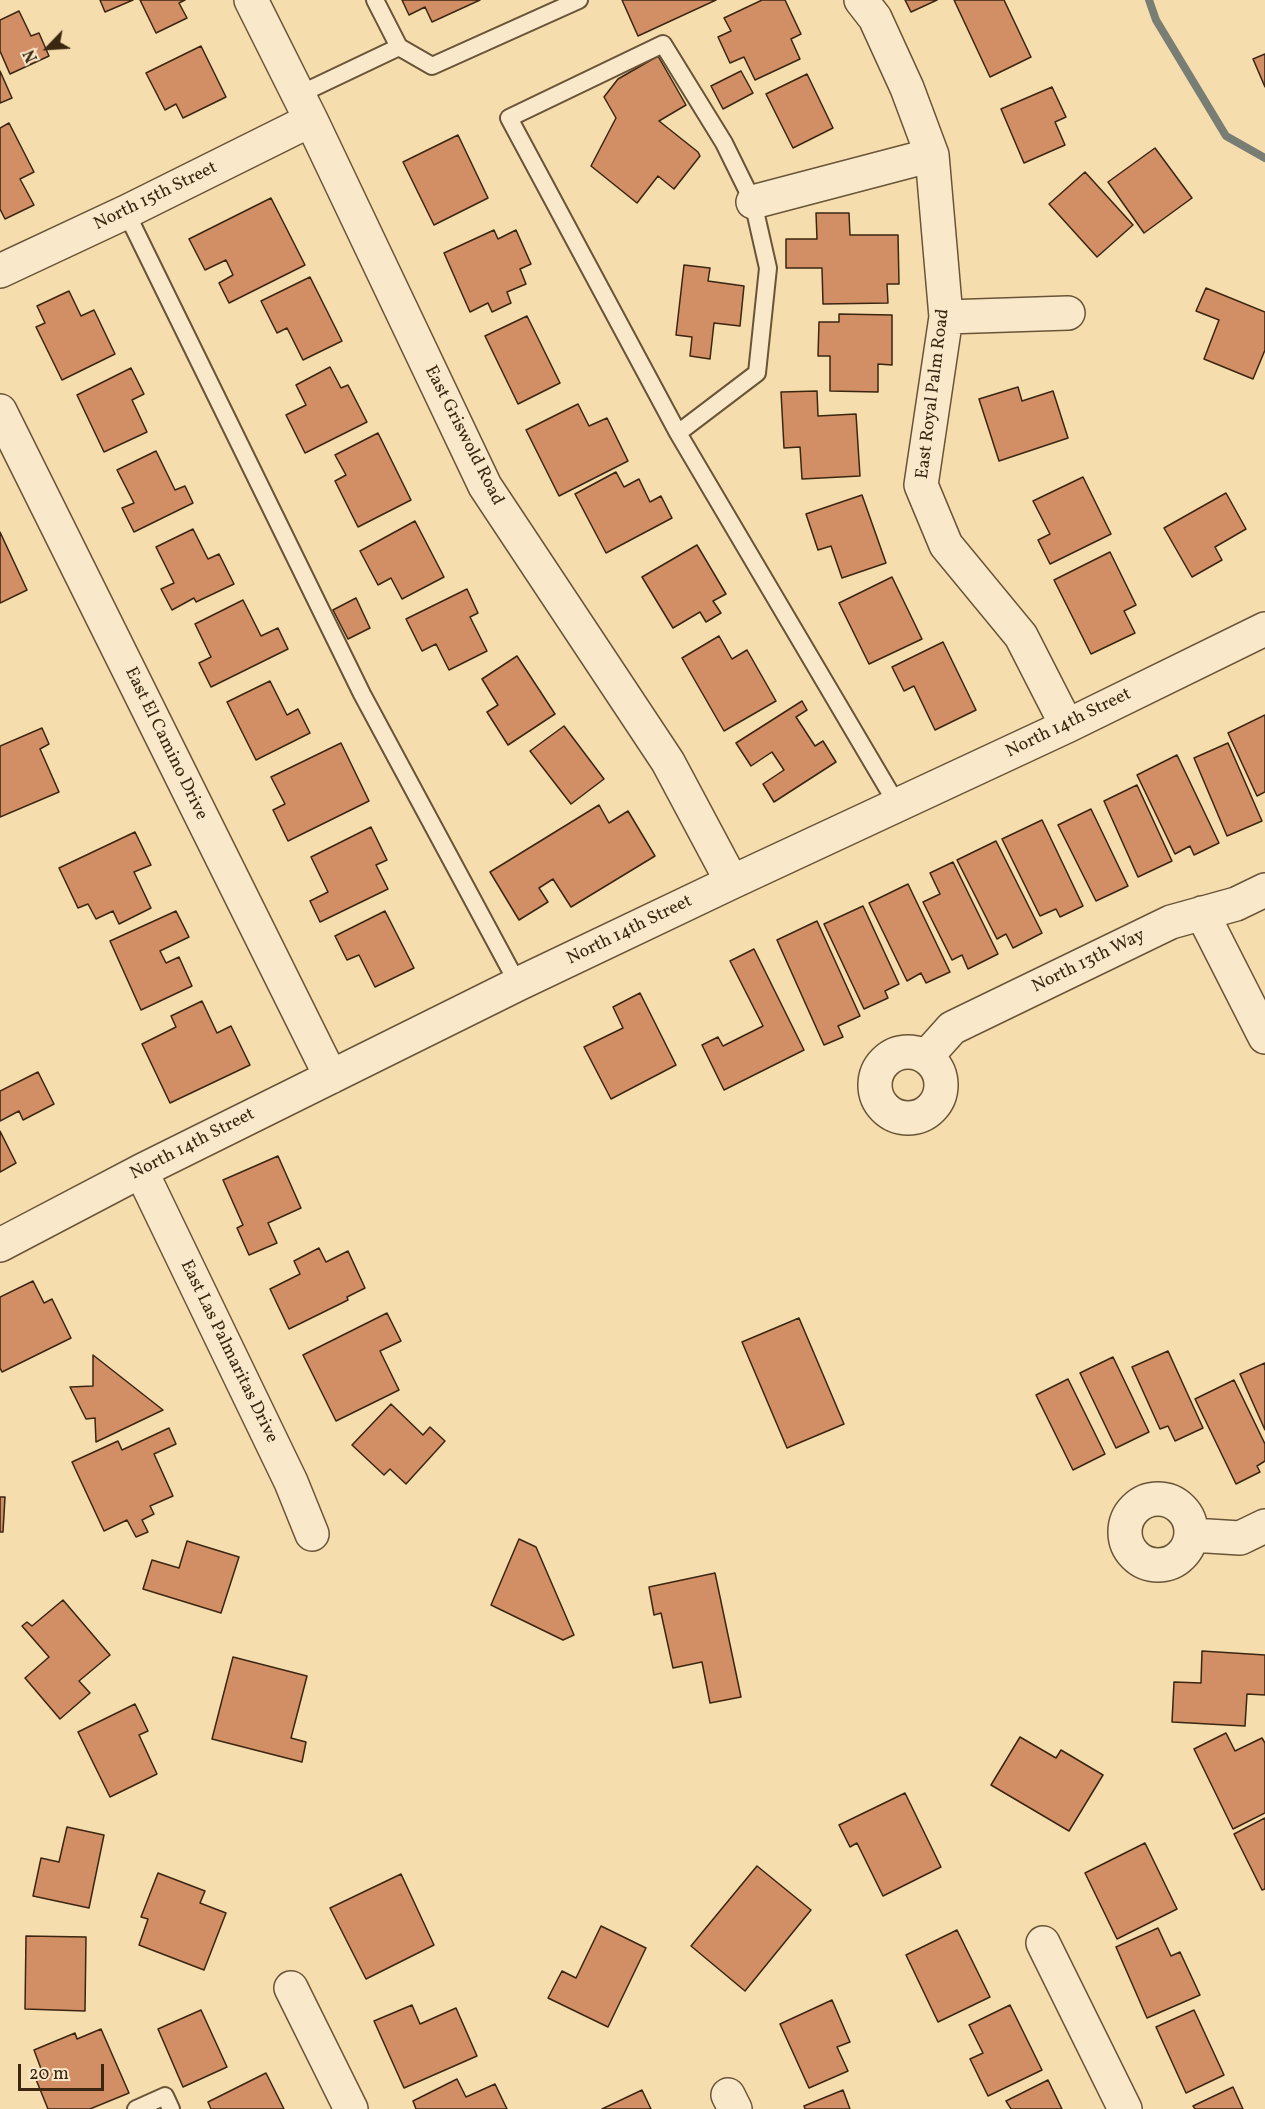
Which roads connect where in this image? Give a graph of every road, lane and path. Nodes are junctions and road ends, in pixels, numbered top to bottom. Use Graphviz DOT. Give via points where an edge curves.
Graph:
graph roads {
  1 [pos="251,0"];
  2 [pos="375,0"];
  3 [pos="579,0"];
  4 [pos="861,0"];
  5 [pos="399,47"];
  6 [pos="305,108"];
  7 [pos="932,155"];
  8 [pos="753,202"];
  9 [pos="126,212"];
  10 [pos="0,271"];
  11 [pos="1068,313"];
  12 [pos="946,317"];
  13 [pos="0,411"];
  14 [pos="678,433"];
  15 [pos="1265,629"];
  16 [pos="1067,726"];
  17 [pos="898,806"];
  18 [pos="732,882"];
  19 [pos="1265,890"];
  20 [pos="1203,913"];
  21 [pos="518,984"];
  22 [pos="1265,1037"];
  23 [pos="926,1057"];
  24 [pos="331,1077"];
  25 [pos="141,1171"];
  26 [pos="77,1206"];
  27 [pos="0,1224"];
  28 [pos="0,1245"];
  29 [pos="1265,1526"];
  30 [pos="312,1534"];
  31 [pos="1191,1535"];
  32 [pos="1044,1943"];
  33 [pos="291,1988"];
  34 [pos="136,2109"];
  35 [pos="171,2109"];
  36 [pos="351,2109"];
  37 [pos="1125,2109"];
  1 -- 6 [label="street, East Griswold Road"];
  2 -- 5 [label="lane"];
  3 -- 5 [label="lane" via="432,66"];
  4 -- 7 [label="street, East Royal Palm Road" via="875,18 898,68"];
  5 -- 6 [label="lane"];
  6 -- 9 [label="street, North 15th Street"];
  6 -- 18 [label="street, East Griswold Road" via="484,486 668,762"];
  7 -- 8 [label="street"];
  7 -- 12 [label="street, East Royal Palm Road"];
  8 -- 14 [label="lane" via="768,268 757,373"];
  8 -- 14 [label="lane" via="724,142 663,44 509,118"];
  9 -- 10 [label="street, North 15th Street"];
  9 -- 21 [label="lane" via="362,694"];
  11 -- 12 [label="street"];
  12 -- 16 [label="street, East Royal Palm Road" via="921,485 946,545 1021,636"];
  13 -- 24 [label="street, East El Camino Drive"];
  14 -- 17 [label="lane"];
  15 -- 16 [label="street, North 14th Street"];
  16 -- 17 [label="street, North 14th Street"];
  17 -- 18 [label="street, North 14th Street"];
  18 -- 21 [label="street, North 14th Street"];
  19 -- 20 [label="street, North 13th Way" via="1236,904"];
  20 -- 22 [label="street"];
  20 -- 23 [label="street, North 13th Way" via="1171,922 952,1028"];
  21 -- 24 [label="street, North 14th Street"];
  24 -- 25 [label="street, North 14th Street"];
  25 -- 26 [label="street, North 14th Street"];
  25 -- 30 [label="street, East Las Palmaritas Drive" via="291,1482"];
  26 -- 27 [label="street"];
  26 -- 28 [label="street, North 14th Street"];
  29 -- 31 [label="street" via="1240,1538"];
  32 -- 37 [label="street"];
  33 -- 36 [label="street"];
  34 -- 35 [label="lane" via="165,2096"];
}
